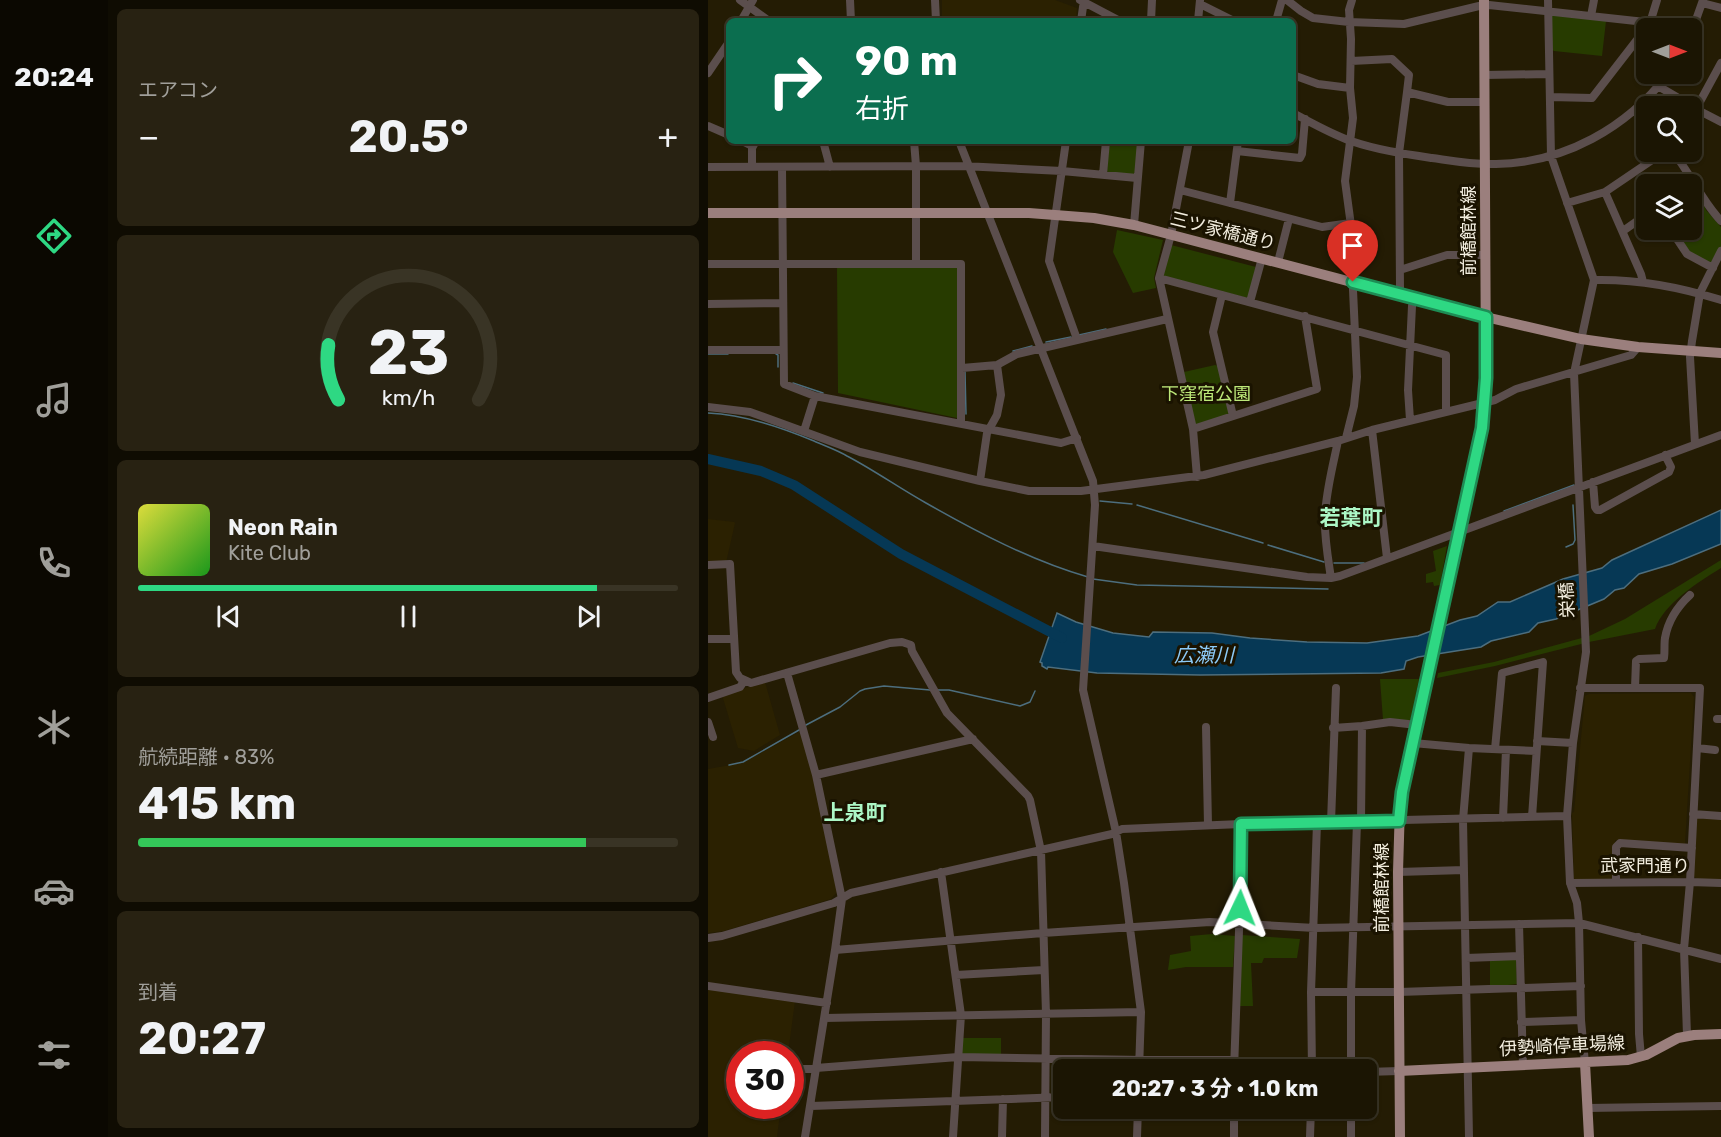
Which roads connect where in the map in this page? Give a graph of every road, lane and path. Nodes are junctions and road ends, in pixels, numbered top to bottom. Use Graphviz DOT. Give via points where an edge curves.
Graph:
graph roads {
  1 [pos="740,0"];
  2 [pos="850,0"];
  3 [pos="935,0"];
  4 [pos="1083,0"];
  5 [pos="1152,0"];
  6 [pos="1281,0"];
  7 [pos="1287,0"];
  8 [pos="1352,0"];
  9 [pos="1548,0"];
  10 [pos="1594,0"];
  11 [pos="1657,0"];
  12 [pos="1200,2"];
  13 [pos="1703,2"];
  14 [pos="1484,3"];
  15 [pos="751,4"];
  16 [pos="1516,4"];
  17 [pos="1721,8"];
  18 [pos="1547,12"];
  19 [pos="1591,16"];
  20 [pos="743,18"];
  21 [pos="766,18"];
  22 [pos="851,18"];
  23 [pos="936,18"];
  24 [pos="1081,18"];
  25 [pos="1115,18"];
  26 [pos="1151,18"];
  27 [pos="1198,18"];
  28 [pos="1229,18"];
  29 [pos="1277,18"];
  30 [pos="1652,18"];
  31 [pos="1697,18"];
  32 [pos="1636,21"];
  33 [pos="1349,22"];
  34 [pos="1636,41"];
  35 [pos="726,47"];
  36 [pos="1351,62"];
  37 [pos="1721,63"];
  38 [pos="708,73"];
  39 [pos="1549,74"];
  40 [pos="1485,75"];
  41 [pos="1296,76"];
  42 [pos="1658,86"];
  43 [pos="1350,88"];
  44 [pos="1407,92"];
  45 [pos="1675,96"];
  46 [pos="1700,96"];
  47 [pos="1550,97"];
  48 [pos="1485,102"];
  49 [pos="1635,110"];
  50 [pos="1702,112"];
  51 [pos="1296,114"];
  52 [pos="1305,119"];
  53 [pos="1721,122"];
  54 [pos="708,126"];
  55 [pos="726,134"];
  56 [pos="1350,140"];
  57 [pos="754,144"];
  58 [pos="824,144"];
  59 [pos="914,144"];
  60 [pos="960,144"];
  61 [pos="1066,144"];
  62 [pos="1106,144"];
  63 [pos="1141,144"];
  64 [pos="1188,144"];
  65 [pos="1238,144"];
  66 [pos="1237,151"];
  67 [pos="1399,153"];
  68 [pos="1551,156"];
  69 [pos="1649,162"];
  70 [pos="1485,164"];
  71 [pos="752,166"];
  72 [pos="830,166"];
  73 [pos="916,166"];
  74 [pos="969,166"];
  75 [pos="708,167"];
  76 [pos="782,167"];
  77 [pos="1062,171"];
  78 [pos="1103,175"];
  79 [pos="1137,178"];
  80 [pos="1180,190"];
  81 [pos="1605,192"];
  82 [pos="1702,198"];
  83 [pos="1230,203"];
  84 [pos="1567,203"];
  85 [pos="708,213"];
  86 [pos="782,213"];
  87 [pos="916,213"];
  88 [pos="987,213"];
  89 [pos="1056,214"];
  90 [pos="1289,219"];
  91 [pos="1721,221"];
  92 [pos="1636,222"];
  93 [pos="1351,223"];
  94 [pos="1134,225"];
  95 [pos="1623,231"];
  96 [pos="1171,235"];
  97 [pos="1678,240"];
  98 [pos="1721,251"];
  99 [pos="1485,255"];
  100 [pos="1262,258"];
  101 [pos="1278,262"];
  102 [pos="708,264"];
  103 [pos="782,264"];
  104 [pos="916,264"];
  105 [pos="1713,268"];
  106 [pos="1400,270"];
  107 [pos="1159,278"];
  108 [pos="1594,280"];
  109 [pos="1353,282"];
  110 [pos="1643,282"];
  111 [pos="1700,293"];
  112 [pos="1399,294"];
  113 [pos="1222,295"];
  114 [pos="1414,298"];
  115 [pos="1721,300"];
  116 [pos="1250,302"];
  117 [pos="782,303"];
  118 [pos="708,304"];
  119 [pos="1305,316"];
  120 [pos="1486,317"];
  121 [pos="1167,319"];
  122 [pos="1355,329"];
  123 [pos="1077,339"];
  124 [pos="1581,339"];
  125 [pos="1411,344"];
  126 [pos="1638,347"];
  127 [pos="1041,348"];
  128 [pos="708,350"];
  129 [pos="782,350"];
  130 [pos="1691,350"];
  131 [pos="1720,353"];
  132 [pos="997,365"];
  133 [pos="962,368"];
  134 [pos="1574,373"];
  135 [pos="815,396"];
  136 [pos="1485,402"];
  137 [pos="708,407"];
  138 [pos="1446,411"];
  139 [pos="1233,416"];
  140 [pos="1410,420"];
  141 [pos="962,423"];
  142 [pos="988,429"];
  143 [pos="1193,429"];
  144 [pos="1372,430"];
  145 [pos="804,431"];
  146 [pos="1721,435"];
  147 [pos="1077,438"];
  148 [pos="1342,439"];
  149 [pos="1695,444"];
  150 [pos="1665,455"];
  151 [pos="1197,477"];
  152 [pos="980,481"];
  153 [pos="1593,482"];
  154 [pos="1578,487"];
  155 [pos="1094,490"];
  156 [pos="1460,532"];
  157 [pos="1093,546"];
  158 [pos="1387,558"];
  159 [pos="708,565"];
  160 [pos="1331,578"];
  161 [pos="1690,595"];
  162 [pos="708,639"];
  163 [pos="734,639"];
  164 [pos="787,673"];
  165 [pos="744,681"];
  166 [pos="1083,683"];
  167 [pos="1072,684"];
  168 [pos="1336,688"];
  169 [pos="1580,688"];
  170 [pos="1635,688"];
  171 [pos="708,698"];
  172 [pos="708,722"];
  173 [pos="1417,725"];
  174 [pos="1362,726"];
  175 [pos="1206,727"];
  176 [pos="1333,728"];
  177 [pos="713,737"];
  178 [pos="973,739"];
  179 [pos="1537,741"];
  180 [pos="1413,743"];
  181 [pos="1574,743"];
  182 [pos="1469,748"];
  183 [pos="1697,748"];
  184 [pos="1495,749"];
  185 [pos="1506,750"];
  186 [pos="1715,750"];
  187 [pos="1536,752"];
  188 [pos="816,775"];
  189 [pos="1693,814"];
  190 [pos="1567,816"];
  191 [pos="1721,816"];
  192 [pos="1532,817"];
  193 [pos="1503,818"];
  194 [pos="1462,819"];
  195 [pos="1399,821"];
  196 [pos="1331,822"];
  197 [pos="1359,822"];
  198 [pos="1317,823"];
  199 [pos="1241,824"];
  200 [pos="1209,825"];
  201 [pos="1116,832"];
  202 [pos="1692,848"];
  203 [pos="1041,851"];
  204 [pos="1464,870"];
  205 [pos="941,872"];
  206 [pos="1398,872"];
  207 [pos="1616,881"];
  208 [pos="1690,882"];
  209 [pos="1570,883"];
  210 [pos="1721,883"];
  211 [pos="842,899"];
  212 [pos="1579,922"];
  213 [pos="1239,924"];
  214 [pos="1519,924"];
  215 [pos="1465,925"];
  216 [pos="1398,926"];
  217 [pos="1129,927"];
  218 [pos="1354,927"];
  219 [pos="1315,928"];
  220 [pos="1043,933"];
  221 [pos="1638,937"];
  222 [pos="709,940"];
  223 [pos="952,940"];
  224 [pos="1684,949"];
  225 [pos="835,950"];
  226 [pos="1520,956"];
  227 [pos="1466,958"];
  228 [pos="1721,958"];
  229 [pos="1044,970"];
  230 [pos="956,975"];
  231 [pos="708,986"];
  232 [pos="1581,986"];
  233 [pos="1521,988"];
  234 [pos="1466,990"];
  235 [pos="1311,992"];
  236 [pos="1399,992"];
  237 [pos="1351,993"];
  238 [pos="827,1003"];
  239 [pos="1141,1012"];
  240 [pos="1046,1014"];
  241 [pos="962,1015"];
  242 [pos="825,1018"];
  243 [pos="1581,1020"];
  244 [pos="1521,1022"];
  245 [pos="1721,1034"];
  246 [pos="1687,1035"];
  247 [pos="958,1057"];
  248 [pos="1641,1057"];
  249 [pos="1046,1058"];
  250 [pos="1139,1059"];
  251 [pos="1234,1059"];
  252 [pos="1312,1059"];
  253 [pos="1351,1059"];
  254 [pos="1585,1063"];
  255 [pos="1522,1066"];
  256 [pos="816,1068"];
  257 [pos="1467,1068"];
  258 [pos="804,1069"];
  259 [pos="1377,1071"];
  260 [pos="1399,1071"];
  261 [pos="1045,1098"];
  262 [pos="1053,1098"];
  263 [pos="1003,1099"];
  264 [pos="955,1101"];
  265 [pos="811,1106"];
  266 [pos="1721,1106"];
  267 [pos="1587,1108"];
  268 [pos="1137,1119"];
  269 [pos="1234,1119"];
  270 [pos="1311,1119"];
  271 [pos="1351,1119"];
  272 [pos="805,1137"];
  273 [pos="953,1137"];
  274 [pos="1002,1137"];
  275 [pos="1045,1137"];
  276 [pos="1137,1137"];
  277 [pos="1234,1137"];
  278 [pos="1310,1137"];
  279 [pos="1351,1137"];
  280 [pos="1400,1137"];
  281 [pos="1469,1137"];
  282 [pos="1589,1137"];
  1 -- 15 [label="street"];
  2 -- 22 [label="street"];
  3 -- 23 [label="street"];
  4 -- 24 [label="street"];
  4 -- 25 [label="street"];
  5 -- 26 [label="street"];
  6 -- 29 [label="street"];
  7 -- 33 [label="street" via="1313,18"];
  8 -- 33 [label="street"];
  9 -- 18 [label="street"];
  10 -- 19 [label="street"];
  11 -- 30 [label="street"];
  12 -- 27 [label="street"];
  12 -- 28 [label="street"];
  13 -- 17 [label="street"];
  13 -- 31 [label="street"];
  14 -- 16 [label="street"];
  14 -- 33 [label="street" via="1404,24"];
  14 -- 40 [label="main road, 前橋館林線"];
  15 -- 20 [label="street"];
  15 -- 21 [label="street"];
  16 -- 18 [label="street"];
  18 -- 19 [label="street"];
  18 -- 39 [label="street"];
  19 -- 32 [label="street"];
  33 -- 36 [label="street"];
  34 -- 47 [label="street" via="1592,98"];
  35 -- 38 [label="street"];
  36 -- 43 [label="street"];
  36 -- 44 [label="street" via="1392,59 1409,75"];
  37 -- 46 [label="street"];
  39 -- 40 [label="street"];
  39 -- 47 [label="street"];
  40 -- 48 [label="main road, 前橋館林線"];
  41 -- 43 [label="street"];
  42 -- 45 [label="street"];
  42 -- 49 [label="street"];
  43 -- 56 [label="street"];
  44 -- 48 [label="street" via="1448,102"];
  44 -- 67 [label="street"];
  47 -- 68 [label="street"];
  48 -- 70 [label="main road, 前橋館林線"];
  49 -- 68 [label="street" via="1594,138"];
  50 -- 53 [label="street"];
  51 -- 52 [label="street"];
  52 -- 56 [label="street"];
  52 -- 66 [label="street" via="1300,158"];
  54 -- 55 [label="street"];
  56 -- 67 [label="street"];
  56 -- 93 [label="street" via="1345,181"];
  57 -- 71 [label="street"];
  58 -- 72 [label="street"];
  59 -- 73 [label="street"];
  60 -- 74 [label="street"];
  61 -- 77 [label="street"];
  62 -- 78 [label="street"];
  63 -- 79 [label="street"];
  64 -- 80 [label="street"];
  65 -- 66 [label="street"];
  66 -- 83 [label="street"];
  67 -- 70 [label="street"];
  67 -- 106 [label="street"];
  68 -- 70 [label="street"];
  68 -- 84 [label="street"];
  69 -- 81 [label="street"];
  70 -- 99 [label="main road, 前橋館林線"];
  71 -- 75 [label="street"];
  71 -- 76 [label="street"];
  72 -- 73 [label="street"];
  72 -- 76 [label="street"];
  73 -- 74 [label="street"];
  73 -- 87 [label="street"];
  74 -- 77 [label="street"];
  74 -- 88 [label="street"];
  76 -- 86 [label="street"];
  77 -- 78 [label="street"];
  77 -- 89 [label="street"];
  78 -- 79 [label="street"];
  79 -- 94 [label="street"];
  80 -- 83 [label="street"];
  80 -- 96 [label="street"];
  81 -- 84 [label="street"];
  81 -- 95 [label="street"];
  82 -- 91 [label="street"];
  83 -- 90 [label="street"];
  84 -- 108 [label="street"];
  85 -- 86 [label="main road, 三ツ家橋通り"];
  86 -- 87 [label="main road, 三ツ家橋通り"];
  86 -- 103 [label="street"];
  87 -- 88 [label="main road, 三ツ家橋通り"];
  87 -- 104 [label="street"];
  88 -- 89 [label="main road, 三ツ家橋通り"];
  88 -- 127 [label="street"];
  89 -- 94 [label="main road, 三ツ家橋通り"];
  89 -- 123 [label="street" via="1049,261"];
  90 -- 93 [label="street" via="1325,227"];
  90 -- 101 [label="street"];
  92 -- 95 [label="street"];
  93 -- 109 [label="street"];
  94 -- 96 [label="main road, 三ツ家橋通り"];
  95 -- 110 [label="street"];
  96 -- 100 [label="main road, 三ツ家橋通り"];
  96 -- 107 [label="street"];
  97 -- 105 [label="street" via="1687,254"];
  98 -- 105 [label="street"];
  99 -- 106 [label="street" via="1447,255"];
  99 -- 120 [label="main road, 前橋館林線"];
  100 -- 101 [label="main road, 三ツ家橋通り"];
  100 -- 116 [label="street"];
  101 -- 109 [label="main road, 三ツ家橋通り"];
  102 -- 103 [label="street"];
  103 -- 104 [label="street"];
  103 -- 117 [label="street"];
  104 -- 133 [label="street" via="961,264"];
  105 -- 111 [label="street"];
  106 -- 112 [label="street"];
  107 -- 113 [label="street"];
  107 -- 121 [label="street"];
  108 -- 110 [label="street"];
  108 -- 124 [label="street, 栄橋"];
  109 -- 112 [label="main road, 三ツ家橋通り"];
  109 -- 122 [label="street"];
  110 -- 111 [label="street"];
  111 -- 115 [label="street"];
  111 -- 130 [label="street"];
  112 -- 114 [label="main road, 三ツ家橋通り"];
  113 -- 116 [label="street"];
  113 -- 139 [label="street" via="1213,332"];
  114 -- 120 [label="main road, 三ツ家橋通り"];
  114 -- 125 [label="street"];
  116 -- 119 [label="street"];
  117 -- 118 [label="street"];
  117 -- 129 [label="street"];
  119 -- 122 [label="street"];
  119 -- 139 [label="street" via="1317,389"];
  120 -- 124 [label="main road, 三ツ家橋通り"];
  120 -- 136 [label="main road, 前橋館林線"];
  121 -- 123 [label="street"];
  121 -- 143 [label="street"];
  122 -- 125 [label="street"];
  122 -- 148 [label="street" via="1357,388"];
  123 -- 127 [label="street"];
  124 -- 126 [label="main road, 三ツ家橋通り"];
  124 -- 134 [label="street, 栄橋"];
  125 -- 138 [label="street" via="1446,355"];
  125 -- 140 [label="street"];
  126 -- 130 [label="main road, 三ツ家橋通り"];
  126 -- 134 [label="street" via="1631,355"];
  127 -- 132 [label="street" via="1017,354"];
  127 -- 147 [label="street"];
  128 -- 129 [label="street"];
  129 -- 135 [label="street" via="784,384"];
  130 -- 131 [label="main road, 三ツ家橋通り"];
  130 -- 149 [label="street"];
  132 -- 133 [label="street"];
  132 -- 142 [label="street" via="1001,395 997,415"];
  133 -- 141 [label="street"];
  134 -- 136 [label="street"];
  134 -- 154 [label="street, 栄橋"];
  135 -- 141 [label="street"];
  135 -- 145 [label="street"];
  136 -- 138 [label="street"];
  136 -- 156 [label="main road, 前橋館林線"];
  137 -- 145 [label="street" via="750,412"];
  138 -- 140 [label="street"];
  139 -- 143 [label="street"];
  140 -- 144 [label="street"];
  141 -- 142 [label="street"];
  142 -- 147 [label="street" via="1061,443"];
  142 -- 152 [label="street"];
  143 -- 151 [label="street"];
  144 -- 148 [label="street"];
  144 -- 158 [label="street"];
  145 -- 152 [label="street" via="860,452"];
  146 -- 149 [label="street"];
  147 -- 155 [label="street"];
  148 -- 151 [label="street"];
  148 -- 160 [label="street" via="1325,517"];
  149 -- 150 [label="street"];
  150 -- 153 [label="street"];
  150 -- 153 [label="street" via="1671,467 1669,472 1600,510 1595,507"];
  151 -- 155 [label="street"];
  152 -- 155 [label="street" via="1029,491"];
  153 -- 154 [label="street"];
  154 -- 156 [label="street"];
  154 -- 169 [label="street, 栄橋" via="1586,642"];
  155 -- 157 [label="street"];
  156 -- 158 [label="street"];
  156 -- 173 [label="main road, 前橋館林線"];
  157 -- 160 [label="street"];
  157 -- 166 [label="street"];
  158 -- 160 [label="street"];
  159 -- 163 [label="street" via="730,564"];
  161 -- 170 [label="street" via="1672,619 1664,657 1636,661"];
  162 -- 163 [label="street"];
  163 -- 165 [label="street" via="736,672"];
  164 -- 165 [label="street" via="751,683"];
  164 -- 178 [label="street" via="905,642 911,645 947,713"];
  164 -- 188 [label="street"];
  165 -- 171 [label="street" via="740,687"];
  166 -- 167 [label="street"];
  166 -- 201 [label="street"];
  168 -- 176 [label="street"];
  169 -- 170 [label="street"];
  169 -- 181 [label="street, 栄橋"];
  170 -- 183 [label="street" via="1700,688"];
  172 -- 177 [label="street"];
  173 -- 174 [label="street" via="1390,722"];
  173 -- 180 [label="main road, 前橋館林線"];
  174 -- 176 [label="street"];
  174 -- 197 [label="street"];
  175 -- 200 [label="street"];
  176 -- 196 [label="street"];
  178 -- 188 [label="street"];
  178 -- 203 [label="street" via="1028,796"];
  179 -- 181 [label="street"];
  179 -- 184 [label="street" via="1543,662 1502,673"];
  179 -- 187 [label="street"];
  180 -- 182 [label="street"];
  180 -- 195 [label="main road, 前橋館林線"];
  181 -- 190 [label="street, 栄橋"];
  182 -- 184 [label="street"];
  182 -- 194 [label="street"];
  183 -- 186 [label="street"];
  183 -- 189 [label="street"];
  184 -- 185 [label="street"];
  185 -- 187 [label="street"];
  185 -- 193 [label="street"];
  187 -- 192 [label="street"];
  188 -- 211 [label="street"];
  189 -- 191 [label="street"];
  189 -- 202 [label="street"];
  190 -- 192 [label="street"];
  190 -- 209 [label="street, 栄橋"];
  192 -- 193 [label="street"];
  193 -- 194 [label="street"];
  194 -- 195 [label="street"];
  194 -- 204 [label="street"];
  195 -- 197 [label="street"];
  195 -- 206 [label="main road, 前橋館林線"];
  196 -- 197 [label="street"];
  196 -- 198 [label="street"];
  197 -- 218 [label="street"];
  198 -- 199 [label="street"];
  198 -- 219 [label="street"];
  199 -- 200 [label="street"];
  199 -- 213 [label="street"];
  200 -- 201 [label="street"];
  201 -- 203 [label="street"];
  201 -- 217 [label="street"];
  202 -- 207 [label="street" via="1620,843 1616,847"];
  202 -- 208 [label="street"];
  203 -- 205 [label="street"];
  203 -- 220 [label="street"];
  204 -- 206 [label="street"];
  204 -- 215 [label="street"];
  205 -- 211 [label="street" via="851,893"];
  205 -- 223 [label="street"];
  206 -- 216 [label="main road, 前橋館林線"];
  207 -- 208 [label="street, 武家門通り"];
  207 -- 209 [label="street, 武家門通り"];
  208 -- 210 [label="street, 武家門通り"];
  208 -- 224 [label="street"];
  209 -- 212 [label="street, 栄橋"];
  211 -- 222 [label="street"];
  211 -- 225 [label="street"];
  212 -- 214 [label="street"];
  212 -- 221 [label="street"];
  212 -- 232 [label="street, 栄橋"];
  213 -- 217 [label="street"];
  213 -- 219 [label="street"];
  213 -- 251 [label="street"];
  214 -- 215 [label="street"];
  214 -- 226 [label="street"];
  215 -- 216 [label="street"];
  215 -- 227 [label="street"];
  216 -- 218 [label="street"];
  216 -- 236 [label="main road, 前橋館林線"];
  217 -- 220 [label="street"];
  217 -- 239 [label="street"];
  218 -- 219 [label="street"];
  218 -- 237 [label="street"];
  219 -- 235 [label="street"];
  220 -- 223 [label="street"];
  220 -- 229 [label="street"];
  221 -- 224 [label="street"];
  221 -- 248 [label="street"];
  223 -- 225 [label="street"];
  223 -- 230 [label="street"];
  224 -- 228 [label="street"];
  224 -- 246 [label="street"];
  225 -- 238 [label="street"];
  226 -- 227 [label="street"];
  226 -- 233 [label="street"];
  227 -- 234 [label="street"];
  229 -- 230 [label="street"];
  229 -- 240 [label="street"];
  230 -- 241 [label="street"];
  231 -- 238 [label="street"];
  232 -- 233 [label="street"];
  232 -- 243 [label="street, 栄橋"];
  233 -- 234 [label="street"];
  233 -- 244 [label="street"];
  234 -- 236 [label="street"];
  234 -- 257 [label="street"];
  235 -- 237 [label="street"];
  235 -- 252 [label="street"];
  236 -- 237 [label="street"];
  236 -- 260 [label="main road, 前橋館林線"];
  237 -- 253 [label="street"];
  238 -- 242 [label="street"];
  239 -- 240 [label="street"];
  239 -- 250 [label="street"];
  240 -- 241 [label="street"];
  240 -- 249 [label="street"];
  241 -- 242 [label="street"];
  241 -- 247 [label="street"];
  242 -- 256 [label="street"];
  243 -- 244 [label="street"];
  243 -- 254 [label="street, 栄橋"];
  244 -- 255 [label="street"];
  245 -- 246 [label="main road, 伊勢崎停車場線"];
  246 -- 248 [label="main road, 伊勢崎停車場線"];
  247 -- 249 [label="street"];
  247 -- 256 [label="street"];
  247 -- 264 [label="street"];
  248 -- 254 [label="main road, 伊勢崎停車場線"];
  249 -- 250 [label="street"];
  249 -- 261 [label="street"];
  254 -- 255 [label="main road, 伊勢崎停車場線"];
  254 -- 267 [label="main road"];
  255 -- 257 [label="main road, 伊勢崎停車場線"];
  256 -- 258 [label="street"];
  256 -- 265 [label="street"];
  257 -- 260 [label="main road, 伊勢崎停車場線"];
  257 -- 281 [label="street"];
  259 -- 260 [label="street"];
  260 -- 280 [label="main road, 前橋館林線"];
  261 -- 262 [label="street"];
  261 -- 263 [label="street"];
  261 -- 275 [label="street"];
  263 -- 264 [label="street"];
  263 -- 274 [label="street"];
  264 -- 265 [label="street"];
  264 -- 273 [label="street"];
  265 -- 272 [label="street"];
  266 -- 267 [label="street"];
  267 -- 282 [label="main road"];
  268 -- 276 [label="street"];
  269 -- 277 [label="street"];
  270 -- 278 [label="street"];
  271 -- 279 [label="street"];
}
